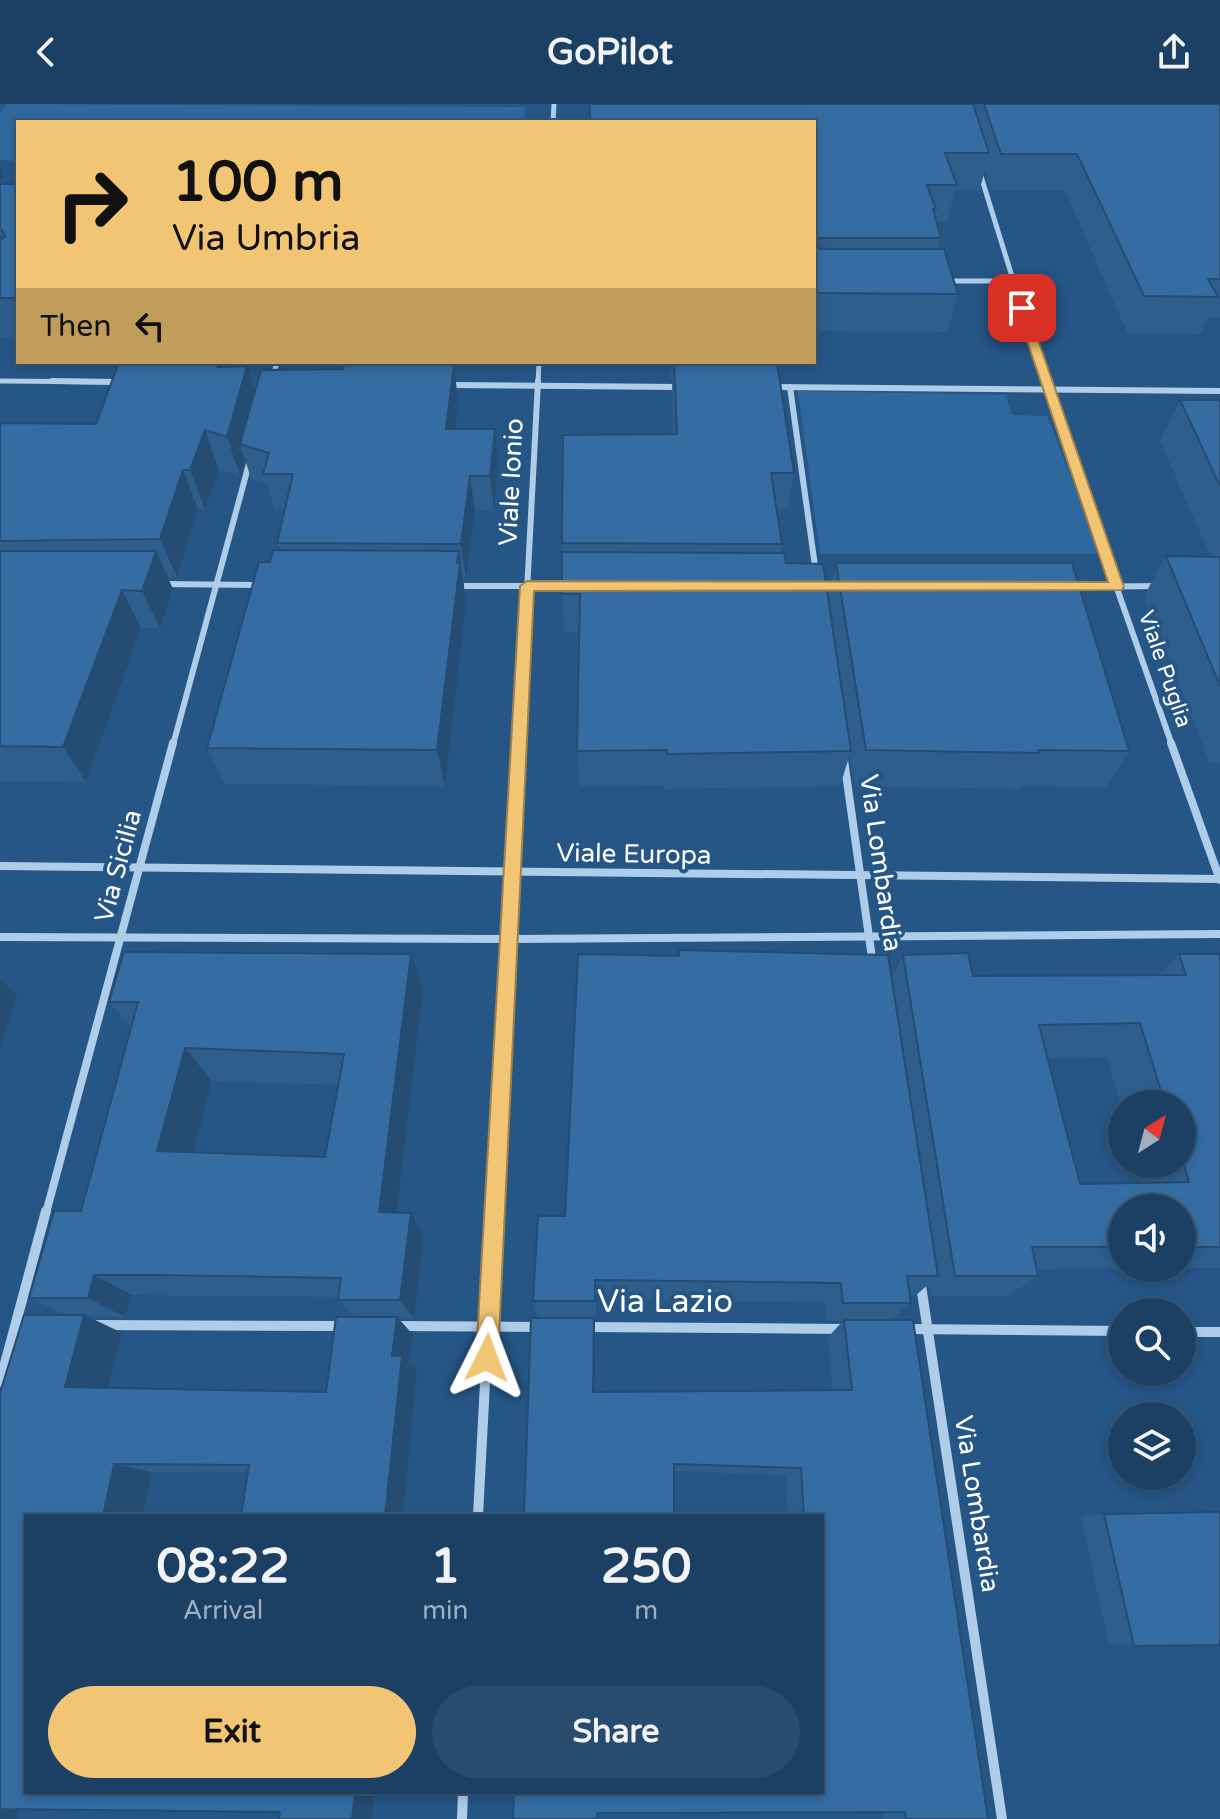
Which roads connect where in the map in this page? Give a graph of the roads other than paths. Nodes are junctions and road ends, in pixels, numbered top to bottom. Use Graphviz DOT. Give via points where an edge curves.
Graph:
graph roads {
  1 [pos="977,163"];
  2 [pos="936,281"];
  3 [pos="1013,281"];
  4 [pos="276,364"];
  5 [pos="539,364"];
  6 [pos="0,381"];
  7 [pos="128,382"];
  8 [pos="271,384"];
  9 [pos="444,385"];
  10 [pos="538,386"];
  11 [pos="695,387"];
  12 [pos="759,387"];
  13 [pos="790,387"];
  14 [pos="1047,390"];
  15 [pos="1220,391"];
  16 [pos="251,455"];
  17 [pos="153,584"];
  18 [pos="215,585"];
  19 [pos="277,585"];
  20 [pos="449,586"];
  21 [pos="527,586"];
  22 [pos="573,586"];
  23 [pos="818,586"];
  24 [pos="1161,586"];
  25 [pos="1054,587"];
  26 [pos="1117,587"];
  27 [pos="843,754"];
  28 [pos="0,866"];
  29 [pos="139,866"];
  30 [pos="514,873"];
  31 [pos="860,876"];
  32 [pos="1220,880"];
  33 [pos="1220,934"];
  34 [pos="0,937"];
  35 [pos="869,937"];
  36 [pos="119,938"];
  37 [pos="510,939"];
  38 [pos="874,968"];
  39 [pos="919,1267"];
  40 [pos="15,1324"];
  41 [pos="31,1324"];
  42 [pos="78,1325"];
  43 [pos="362,1326"];
  44 [pos="378,1326"];
  45 [pos="488,1327"];
  46 [pos="551,1327"];
  47 [pos="567,1327"];
  48 [pos="865,1329"];
  49 [pos="897,1329"];
  50 [pos="928,1330"];
  51 [pos="1108,1331"];
  52 [pos="1196,1332"];
  53 [pos="1220,1332"];
  54 [pos="0,1382"];
  55 [pos="478,1514"];
  56 [pos="463,1794"];
  57 [pos="462,1819"];
  58 [pos="1002,1819"];
  1 -- 3 [label="street, Viale Puglia"];
  2 -- 3 [label="street"];
  3 -- 14 [label="street, Viale Puglia"];
  4 -- 8 [label="street"];
  5 -- 10 [label="street, Viale Ionio"];
  6 -- 7 [label="street"];
  9 -- 10 [label="street"];
  10 -- 11 [label="street"];
  10 -- 21 [label="street, Viale Ionio"];
  12 -- 13 [label="street"];
  13 -- 14 [label="street"];
  13 -- 23 [label="street"];
  14 -- 15 [label="street"];
  14 -- 26 [label="street, Viale Puglia"];
  16 -- 18 [label="street, Via Sicilia"];
  17 -- 18 [label="street"];
  18 -- 19 [label="street"];
  18 -- 29 [label="street, Via Sicilia"];
  20 -- 21 [label="street"];
  21 -- 22 [label="street"];
  21 -- 30 [label="street, Viale Ionio"];
  24 -- 26 [label="street"];
  25 -- 26 [label="street"];
  26 -- 32 [label="street, Viale Puglia"];
  27 -- 31 [label="street, Via Lombardia"];
  28 -- 29 [label="street, Viale Europa"];
  29 -- 30 [label="street, Viale Europa"];
  29 -- 36 [label="street, Via Sicilia"];
  30 -- 31 [label="street, Viale Europa"];
  30 -- 37 [label="street, Viale Ionio"];
  31 -- 32 [label="street, Viale Europa"];
  31 -- 35 [label="street, Via Lombardia"];
  33 -- 35 [label="street"];
  34 -- 36 [label="street"];
  35 -- 37 [label="street"];
  35 -- 38 [label="street, Via Lombardia"];
  36 -- 37 [label="street"];
  36 -- 40 [label="street, Via Sicilia"];
  37 -- 45 [label="street, Viale Ionio"];
  39 -- 50 [label="street, Via Lombardia"];
  40 -- 41 [label="street"];
  40 -- 54 [label="street, Via Sicilia"];
  42 -- 43 [label="street"];
  44 -- 45 [label="street"];
  45 -- 46 [label="street"];
  45 -- 55 [label="street, Viale Ionio"];
  47 -- 48 [label="street, Via Lazio"];
  49 -- 50 [label="street"];
  50 -- 51 [label="street"];
  50 -- 58 [label="street, Via Lombardia"];
  52 -- 53 [label="street"];
  56 -- 57 [label="street"];
}
